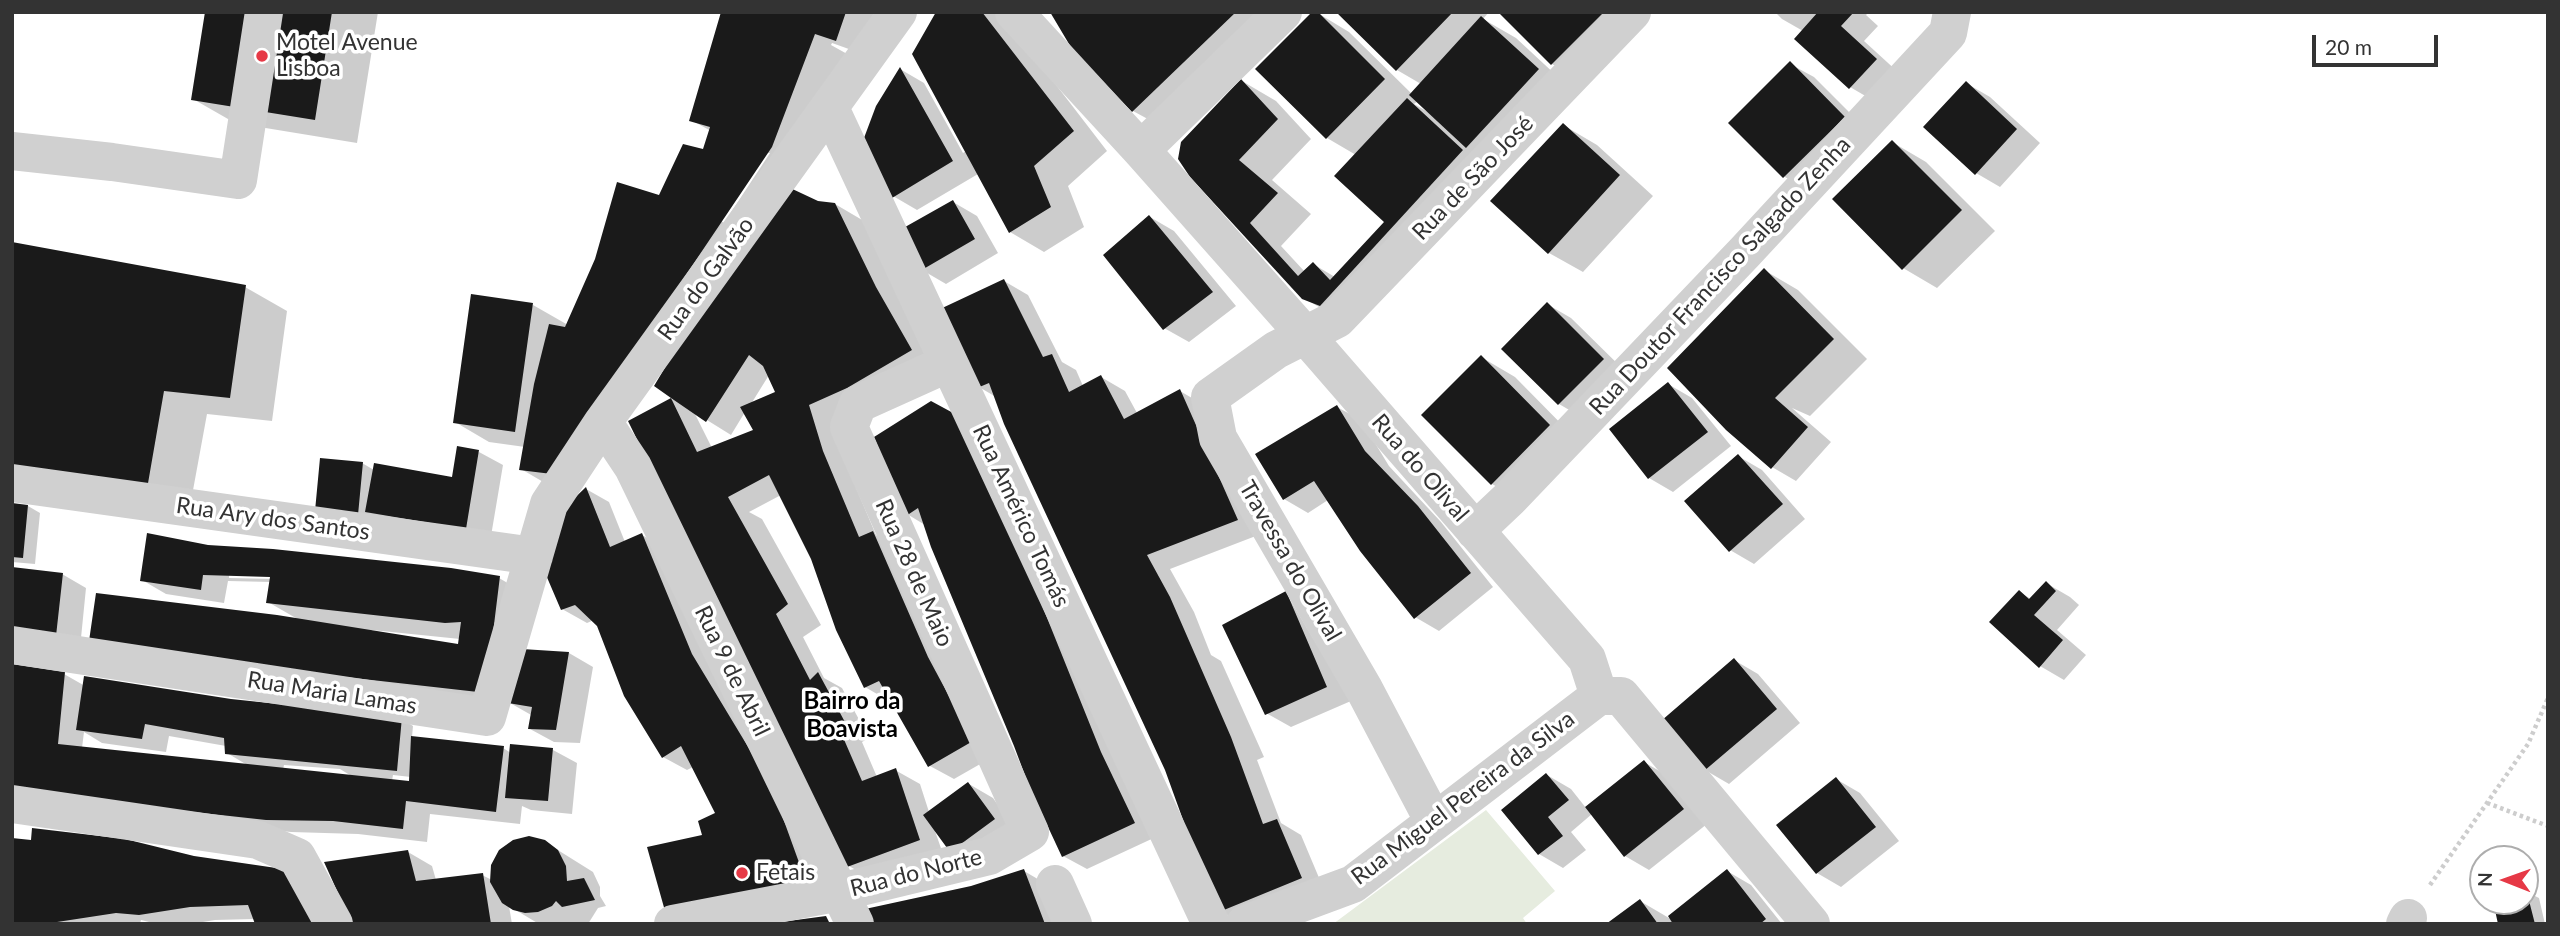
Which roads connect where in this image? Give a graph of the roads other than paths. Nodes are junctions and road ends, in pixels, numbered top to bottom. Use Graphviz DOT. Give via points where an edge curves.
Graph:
graph roads {
  1 [pos="264,12"];
  2 [pos="898,12"];
  3 [pos="1014,12"];
  4 [pos="1283,12"];
  5 [pos="1633,12"];
  6 [pos="1952,12"];
  7 [pos="830,108"];
  8 [pos="1142,150"];
  9 [pos="12,151"];
  10 [pos="1307,336"];
  11 [pos="949,363"];
  12 [pos="603,422"];
  13 [pos="12,482"];
  14 [pos="1475,531"];
  15 [pos="534,556"];
  16 [pos="12,645"];
  17 [pos="1599,696"];
  18 [pos="12,804"];
  19 [pos="1434,822"];
  20 [pos="1030,832"];
  21 [pos="1055,884"];
  22 [pos="847,908"];
  23 [pos="1805,922"];
  24 [pos="334,924"];
  25 [pos="673,924"];
  26 [pos="1073,924"];
  27 [pos="1211,924"];
  28 [pos="1245,924"];
  1 -- 9 [label="street" via="238,180"];
  2 -- 7 [label="street, Rua do Galvão"];
  3 -- 8 [label="street, Rua do Olival"];
  4 -- 8 [label="street"];
  5 -- 10 [label="street, Rua de São José" via="1337,319"];
  6 -- 14 [label="street, Rua Doutor Francisco Salgado Zenha" via="1948,33 1745,252"];
  7 -- 11 [label="street, Rua Américo Tomás"];
  7 -- 12 [label="street, Rua do Galvão"];
  8 -- 10 [label="street, Rua do Olival"];
  10 -- 14 [label="street, Rua do Olival"];
  10 -- 19 [label="street, Travessa do Olival" via="1276,350 1210,397 1219,438 1364,688"];
  11 -- 20 [label="street, Rua 28 de Maio" via="858,404 849,427"];
  11 -- 27 [label="street, Rua Américo Tomás"];
  12 -- 15 [label="street, Rua do Galvão" via="549,505"];
  12 -- 22 [label="street, Rua 9 de Abril" via="633,467"];
  13 -- 15 [label="street, Rua Ary dos Santos"];
  14 -- 17 [label="street, Rua do Olival" via="1587,659"];
  15 -- 16 [label="street, Rua Maria Lamas" via="487,717"];
  17 -- 19 [label="street, Rua Miguel Pereira da Silva"];
  17 -- 23 [label="street" via="1621,696"];
  18 -- 24 [label="street" via="258,839 298,856"];
  19 -- 28 [label="street, Rua Miguel Pereira da Silva" via="1353,884"];
  20 -- 22 [label="street, Rua do Norte" via="989,856"];
  21 -- 26 [label="street"];
  22 -- 25 [label="street, Rua do Norte"];
}
